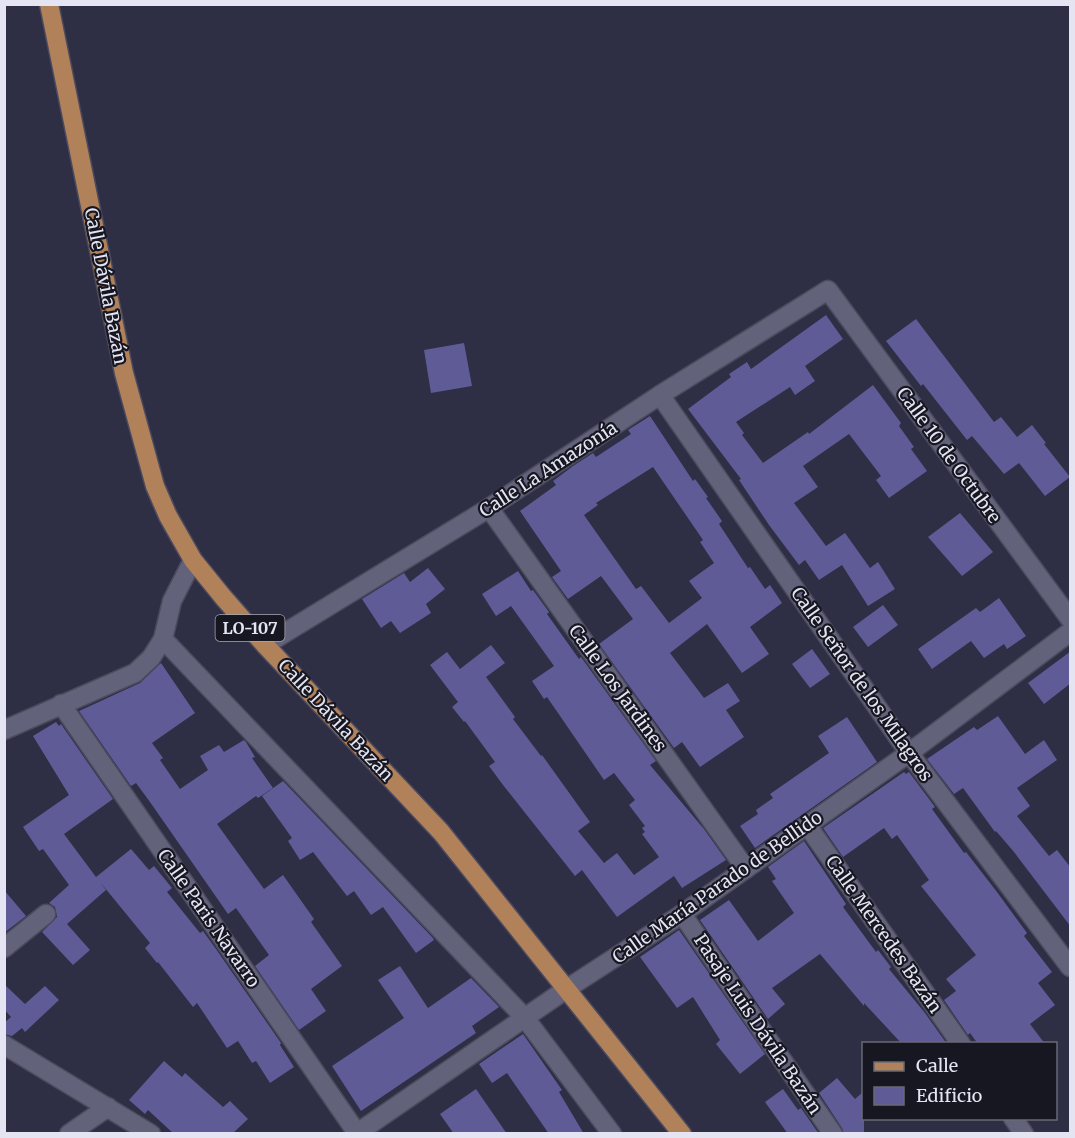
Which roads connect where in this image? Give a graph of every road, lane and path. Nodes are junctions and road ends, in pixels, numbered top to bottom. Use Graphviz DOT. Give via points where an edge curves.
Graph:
graph roads {
  1 [pos="49,4"];
  2 [pos="828,290"];
  3 [pos="660,395"];
  4 [pos="489,508"];
  5 [pos="193,560"];
  6 [pos="1071,619"];
  7 [pos="1071,632"];
  8 [pos="163,639"];
  9 [pos="265,645"];
  10 [pos="61,704"];
  11 [pos="4,730"];
  12 [pos="909,753"];
  13 [pos="807,825"];
  14 [pos="747,868"];
  15 [pos="46,914"];
  16 [pos="682,914"];
  17 [pos="4,948"];
  18 [pos="1071,967"];
  19 [pos="568,988"];
  20 [pos="525,1018"];
  21 [pos="960,1042"];
  22 [pos="4,1045"];
  23 [pos="108,1107"];
  24 [pos="1014,1120"];
  25 [pos="381,1127"];
  26 [pos="357,1133"];
  27 [pos="69,1134"];
  28 [pos="152,1134"];
  29 [pos="612,1134"];
  30 [pos="682,1134"];
  31 [pos="833,1134"];
  32 [pos="1024,1134"];
  1 -- 5 [label="main road, Calle Dávila Bazán / LO-107" via="124,373 155,486"];
  2 -- 3 [label="street, Calle La Amazonía"];
  2 -- 6 [label="street, Calle 10 de Octubre"];
  3 -- 4 [label="street, Calle La Amazonía"];
  3 -- 12 [label="street, Calle Señor de los Milagros"];
  4 -- 9 [label="street, Calle La Amazonía"];
  4 -- 14 [label="street, Calle Los Jardines"];
  5 -- 8 [label="street" via="172,601"];
  5 -- 9 [label="main road, Calle Dávila Bazán / LO-107"];
  7 -- 12 [label="street, Calle María Parado de Bellido"];
  8 -- 10 [label="street" via="135,673"];
  8 -- 20 [label="street"];
  9 -- 19 [label="main road, Calle Dávila Bazán / LO-107" via="441,832"];
  10 -- 11 [label="street"];
  10 -- 26 [label="street, Calle Paris Navarro"];
  12 -- 13 [label="street, Calle María Parado de Bellido"];
  12 -- 18 [label="street, Calle Señor de los Milagros"];
  13 -- 14 [label="street, Calle María Parado de Bellido"];
  13 -- 21 [label="street, Calle Mercedes Bazán"];
  14 -- 16 [label="street, Calle María Parado de Bellido"];
  15 -- 17 [label="street"];
  16 -- 19 [label="street, Calle María Parado de Bellido"];
  16 -- 31 [label="street, Pasaje Luis Dávila Bazán"];
  19 -- 20 [label="street, Calle María Parado de Bellido"];
  19 -- 30 [label="main road, Calle Dávila Bazán / LO-107"];
  20 -- 25 [label="street, Calle María Parado de Bellido"];
  20 -- 29 [label="street"];
  22 -- 23 [label="street"];
  23 -- 27 [label="street"];
  23 -- 28 [label="street"];
  24 -- 32 [label="street"];
  25 -- 26 [label="street, Calle María Parado de Bellido"];
}
